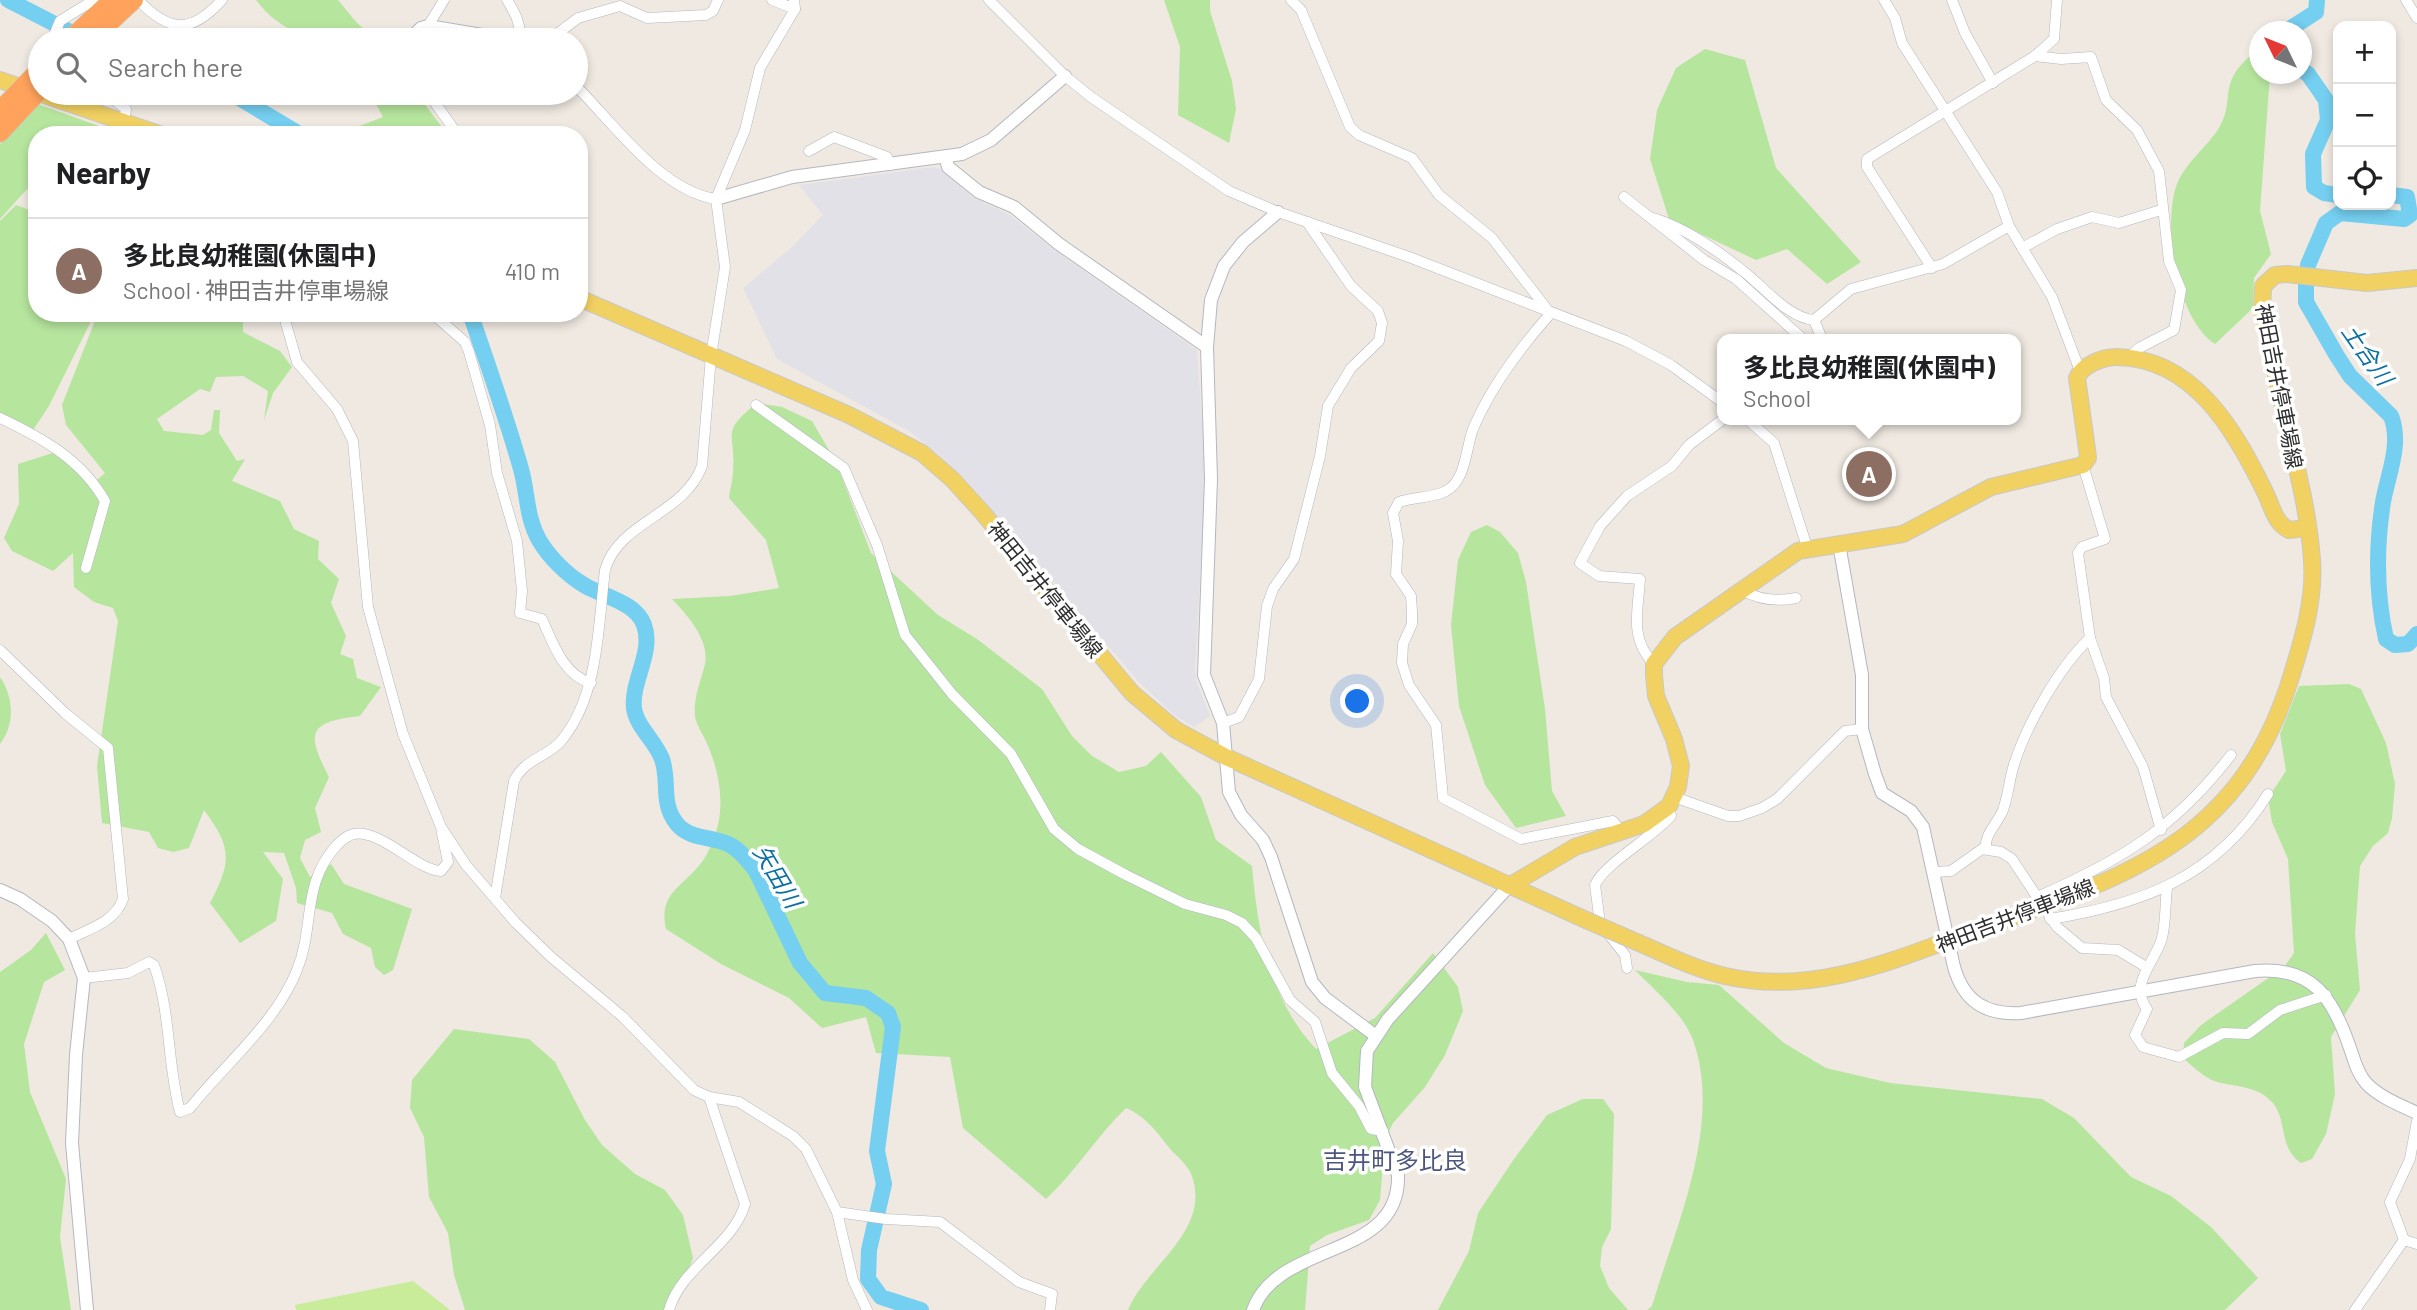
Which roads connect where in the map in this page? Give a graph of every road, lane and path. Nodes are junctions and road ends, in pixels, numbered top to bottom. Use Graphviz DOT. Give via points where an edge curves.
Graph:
graph roads {
  1 [pos="94,0"];
  2 [pos="111,0"];
  3 [pos="136,0"];
  4 [pos="222,0"];
  5 [pos="444,0"];
  6 [pos="507,0"];
  7 [pos="718,0"];
  8 [pos="772,0"];
  9 [pos="989,0"];
  10 [pos="1292,0"];
  11 [pos="1884,0"];
  12 [pos="1952,0"];
  13 [pos="2057,0"];
  14 [pos="2406,0"];
  15 [pos="795,5"];
  16 [pos="2417,18"];
  17 [pos="428,26"];
  18 [pos="57,28"];
  19 [pos="82,28"];
  20 [pos="104,28"];
  21 [pos="421,28"];
  22 [pos="440,28"];
  23 [pos="520,28"];
  24 [pos="562,28"];
  25 [pos="2035,56"];
  26 [pos="1065,76"];
  27 [pos="0,80"];
  28 [pos="1993,83"];
  29 [pos="28,84"];
  30 [pos="28,89"];
  31 [pos="28,96"];
  32 [pos="588,98"];
  33 [pos="12,105"];
  34 [pos="74,105"];
  35 [pos="122,105"];
  36 [pos="436,105"];
  37 [pos="1948,111"];
  38 [pos="124,122"];
  39 [pos="136,126"];
  40 [pos="451,126"];
  41 [pos="0,132"];
  42 [pos="809,151"];
  43 [pos="946,159"];
  44 [pos="890,166"];
  45 [pos="1624,197"];
  46 [pos="716,199"];
  47 [pos="2161,210"];
  48 [pos="1278,212"];
  49 [pos="1650,217"];
  50 [pos="1307,222"];
  51 [pos="2009,226"];
  52 [pos="2022,248"];
  53 [pos="1932,268"];
  54 [pos="2417,278"];
  55 [pos="588,302"];
  56 [pos="1550,314"];
  57 [pos="1814,320"];
  58 [pos="286,322"];
  59 [pos="442,322"];
  60 [pos="1797,334"];
  61 [pos="1820,334"];
  62 [pos="1207,348"];
  63 [pos="711,356"];
  64 [pos="2128,358"];
  65 [pos="2080,371"];
  66 [pos="1717,399"];
  67 [pos="756,405"];
  68 [pos="0,418"];
  69 [pos="1717,424"];
  70 [pos="1756,425"];
  71 [pos="2083,465"];
  72 [pos="2308,528"];
  73 [pos="1839,544"];
  74 [pos="1807,547"];
  75 [pos="86,568"];
  76 [pos="1742,590"];
  77 [pos="1796,598"];
  78 [pos="2090,638"];
  79 [pos="0,650"];
  80 [pos="1654,664"];
  81 [pos="591,683"];
  82 [pos="1223,723"];
  83 [pos="1862,729"];
  84 [pos="2231,755"];
  85 [pos="1226,757"];
  86 [pos="2268,794"];
  87 [pos="1671,801"];
  88 [pos="441,827"];
  89 [pos="2161,830"];
  90 [pos="1621,831"];
  91 [pos="1986,849"];
  92 [pos="1935,872"];
  93 [pos="1509,886"];
  94 [pos="2167,888"];
  95 [pos="0,890"];
  96 [pos="495,898"];
  97 [pos="2043,908"];
  98 [pos="69,939"];
  99 [pos="1948,940"];
  100 [pos="2146,967"];
  101 [pos="1628,968"];
  102 [pos="84,978"];
  103 [pos="2142,990"];
  104 [pos="2326,995"];
  105 [pos="1376,1036"];
  106 [pos="709,1097"];
  107 [pos="2417,1113"];
  108 [pos="2417,1121"];
  109 [pos="1383,1131"];
  110 [pos="837,1212"];
  111 [pos="2404,1240"];
  112 [pos="2417,1244"];
  113 [pos="87,1310"];
  114 [pos="669,1310"];
  115 [pos="867,1310"];
  116 [pos="1050,1310"];
  117 [pos="1253,1310"];
  118 [pos="2355,1310"];
  1 -- 18 [label="street"];
  2 -- 19 [label="highway"];
  3 -- 4 [label="street" via="165,23 182,27 198,22"];
  3 -- 20 [label="highway"];
  5 -- 17 [label="street"];
  6 -- 23 [label="street"];
  7 -- 24 [label="street" via="706,15 647,18 620,6"];
  8 -- 15 [label="street"];
  9 -- 26 [label="street"];
  10 -- 56 [label="street" via="1301,10 1350,127 1412,158 1438,195 1492,238"];
  11 -- 37 [label="street" via="1902,43"];
  12 -- 28 [label="street"];
  13 -- 25 [label="street" via="2054,39"];
  14 -- 16 [label="street"];
  15 -- 46 [label="street" via="760,68 745,130"];
  17 -- 21 [label="street"];
  17 -- 22 [label="street"];
  25 -- 28 [label="street"];
  25 -- 47 [label="street" via="2091,57 2106,100 2137,130 2159,171"];
  26 -- 43 [label="street" via="991,140"];
  26 -- 48 [label="street" via="1229,191"];
  27 -- 30 [label="main road"];
  28 -- 37 [label="street"];
  29 -- 33 [label="highway, bridge"];
  31 -- 33 [label="highway, bridge"];
  32 -- 46 [label="street" via="674,184"];
  33 -- 41 [label="highway"];
  34 -- 38 [label="main road"];
  35 -- 38 [label="street" via="126,108"];
  36 -- 40 [label="street"];
  37 -- 51 [label="street" via="1997,192"];
  37 -- 53 [label="street" via="1867,159 1867,166"];
  38 -- 39 [label="main road"];
  42 -- 44 [label="street" via="834,137 887,157"];
  43 -- 44 [label="street"];
  43 -- 62 [label="street" via="948,167 979,192 1014,207"];
  44 -- 46 [label="street" via="792,177"];
  45 -- 49 [label="street"];
  46 -- 63 [label="street" via="725,267"];
  47 -- 52 [label="street" via="2119,223 2092,217"];
  47 -- 64 [label="street" via="2169,261 2181,290 2174,330"];
  48 -- 50 [label="street"];
  48 -- 62 [label="street" via="1224,266 1211,300"];
  49 -- 57 [label="street" via="1715,250 1773,297 1806,320"];
  49 -- 60 [label="street" via="1736,279"];
  50 -- 56 [label="street"];
  50 -- 82 [label="street" via="1351,286 1378,311 1382,323 1379,341 1351,368 1328,406 1294,559 1267,606 1259,679 1239,717"];
  51 -- 52 [label="street"];
  51 -- 53 [label="street"];
  52 -- 65 [label="street" via="2052,297"];
  53 -- 57 [label="street" via="1851,289"];
  54 -- 72 [label="main road, 神田吉井停車場線" via="2367,283 2275,275 2263,286 2261,298"];
  55 -- 63 [label="main road, 神田吉井停車場線"];
  56 -- 66 [label="street" via="1652,354"];
  56 -- 90 [label="street" via="1520,349 1492,394 1453,484 1447,491 1399,502 1393,513 1398,541 1396,574 1411,596 1412,612 1402,663 1409,685 1436,725 1443,798 1521,839 1613,821"];
  57 -- 61 [label="street"];
  58 -- 88 [label="street" via="297,362 337,409 353,441 368,607 403,734"];
  59 -- 81 [label="street" via="465,342 490,425 497,473 517,541 520,613 542,619 563,663"];
  62 -- 82 [label="street" via="1211,478 1204,675"];
  63 -- 81 [label="street" via="697,480 679,501 612,552"];
  63 -- 85 [label="main road, 神田吉井停車場線" via="849,415 922,453 982,512 1132,693 1176,730"];
  64 -- 65 [label="main road, 神田吉井停車場線" via="2105,358"];
  64 -- 72 [label="main road, 神田吉井停車場線" via="2160,368 2196,388 2231,429 2277,521 2289,530"];
  65 -- 71 [label="main road" via="2076,388 2088,458"];
  67 -- 109 [label="street" via="844,468 877,545 905,635 952,694 1011,754 1054,829 1078,849 1126,875 1185,904 1242,923 1256,938 1290,1000 1315,1022 1337,1083 1359,1106 1371,1129"];
  68 -- 75 [label="street" via="39,436 67,456 100,492 105,510"];
  69 -- 80 [label="street" via="1689,445 1672,466 1627,496 1600,526 1580,563 1600,576 1640,579 1636,636"];
  70 -- 74 [label="street" via="1774,443"];
  71 -- 73 [label="main road" via="1990,487 1903,534"];
  71 -- 78 [label="street" via="2105,539 2082,547 2078,554"];
  72 -- 97 [label="main road, 神田吉井停車場線" via="2313,573 2301,642 2285,696 2240,785 2206,820 2167,850"];
  73 -- 74 [label="main road"];
  73 -- 83 [label="street" via="1862,675"];
  74 -- 76 [label="main road"];
  76 -- 77 [label="street" via="1756,598"];
  76 -- 80 [label="main road" via="1675,637"];
  78 -- 89 [label="street" via="2106,696 2143,767"];
  78 -- 91 [label="street" via="2031,720 2012,769 2003,812 1987,838"];
  79 -- 98 [label="street" via="108,748 123,899 119,911"];
  80 -- 87 [label="main road" via="1656,696 1681,766"];
  81 -- 96 [label="street" via="560,743 528,761 514,781"];
  82 -- 85 [label="street"];
  83 -- 87 [label="street" via="1845,731 1777,799 1762,808 1728,816"];
  83 -- 92 [label="street" via="1882,793 1918,818"];
  84 -- 89 [label="street"];
  85 -- 93 [label="main road, 神田吉井停車場線"];
  85 -- 105 [label="street" via="1233,803 1271,857 1312,982 1325,998"];
  86 -- 94 [label="street" via="2236,838"];
  87 -- 90 [label="main road" via="1644,824"];
  87 -- 101 [label="street" via="1671,816 1658,831 1606,870 1595,885 1600,923 1625,955"];
  88 -- 96 [label="street"];
  88 -- 102 [label="street" via="449,862 441,871 364,834 344,838 329,854 308,905 299,968 283,999 183,1112 171,1079 164,992 154,965 149,962 128,973"];
  89 -- 97 [label="street"];
  90 -- 93 [label="main road" via="1575,847"];
  91 -- 92 [label="street" via="1951,871"];
  91 -- 97 [label="street" via="2012,859"];
  92 -- 99 [label="street"];
  93 -- 99 [label="main road, 神田吉井停車場線, bridge" via="1727,977 1791,982 1855,974"];
  93 -- 105 [label="street"];
  94 -- 97 [label="street" via="2112,908"];
  94 -- 100 [label="street" via="2163,936"];
  95 -- 98 [label="street" via="39,911"];
  96 -- 106 [label="street" via="551,957 623,1017 694,1090"];
  97 -- 99 [label="main road, 神田吉井停車場線"];
  97 -- 100 [label="street" via="2082,948 2118,950"];
  98 -- 102 [label="street"];
  99 -- 103 [label="street" via="1958,981 1972,1001 1988,1011 2021,1013"];
  100 -- 103 [label="street"];
  102 -- 113 [label="street" via="72,1143"];
  103 -- 104 [label="street" via="2271,969 2298,974"];
  103 -- 104 [label="street" via="2147,1009 2136,1039 2148,1050 2179,1057 2223,1033 2248,1034 2280,1010"];
  104 -- 107 [label="street" via="2364,1082"];
  105 -- 109 [label="street" via="1367,1051 1365,1087"];
  106 -- 110 [label="street" via="739,1102 800,1142"];
  106 -- 114 [label="street" via="745,1204 741,1219 679,1290"];
  108 -- 111 [label="street" via="2410,1159 2390,1202"];
  109 -- 117 [label="street" via="1398,1175 1393,1207 1367,1233 1278,1275 1265,1287"];
  110 -- 115 [label="street" via="853,1280"];
  110 -- 116 [label="street" via="940,1222 1019,1282 1052,1294"];
  111 -- 112 [label="street"];
  111 -- 118 [label="street"];
}
